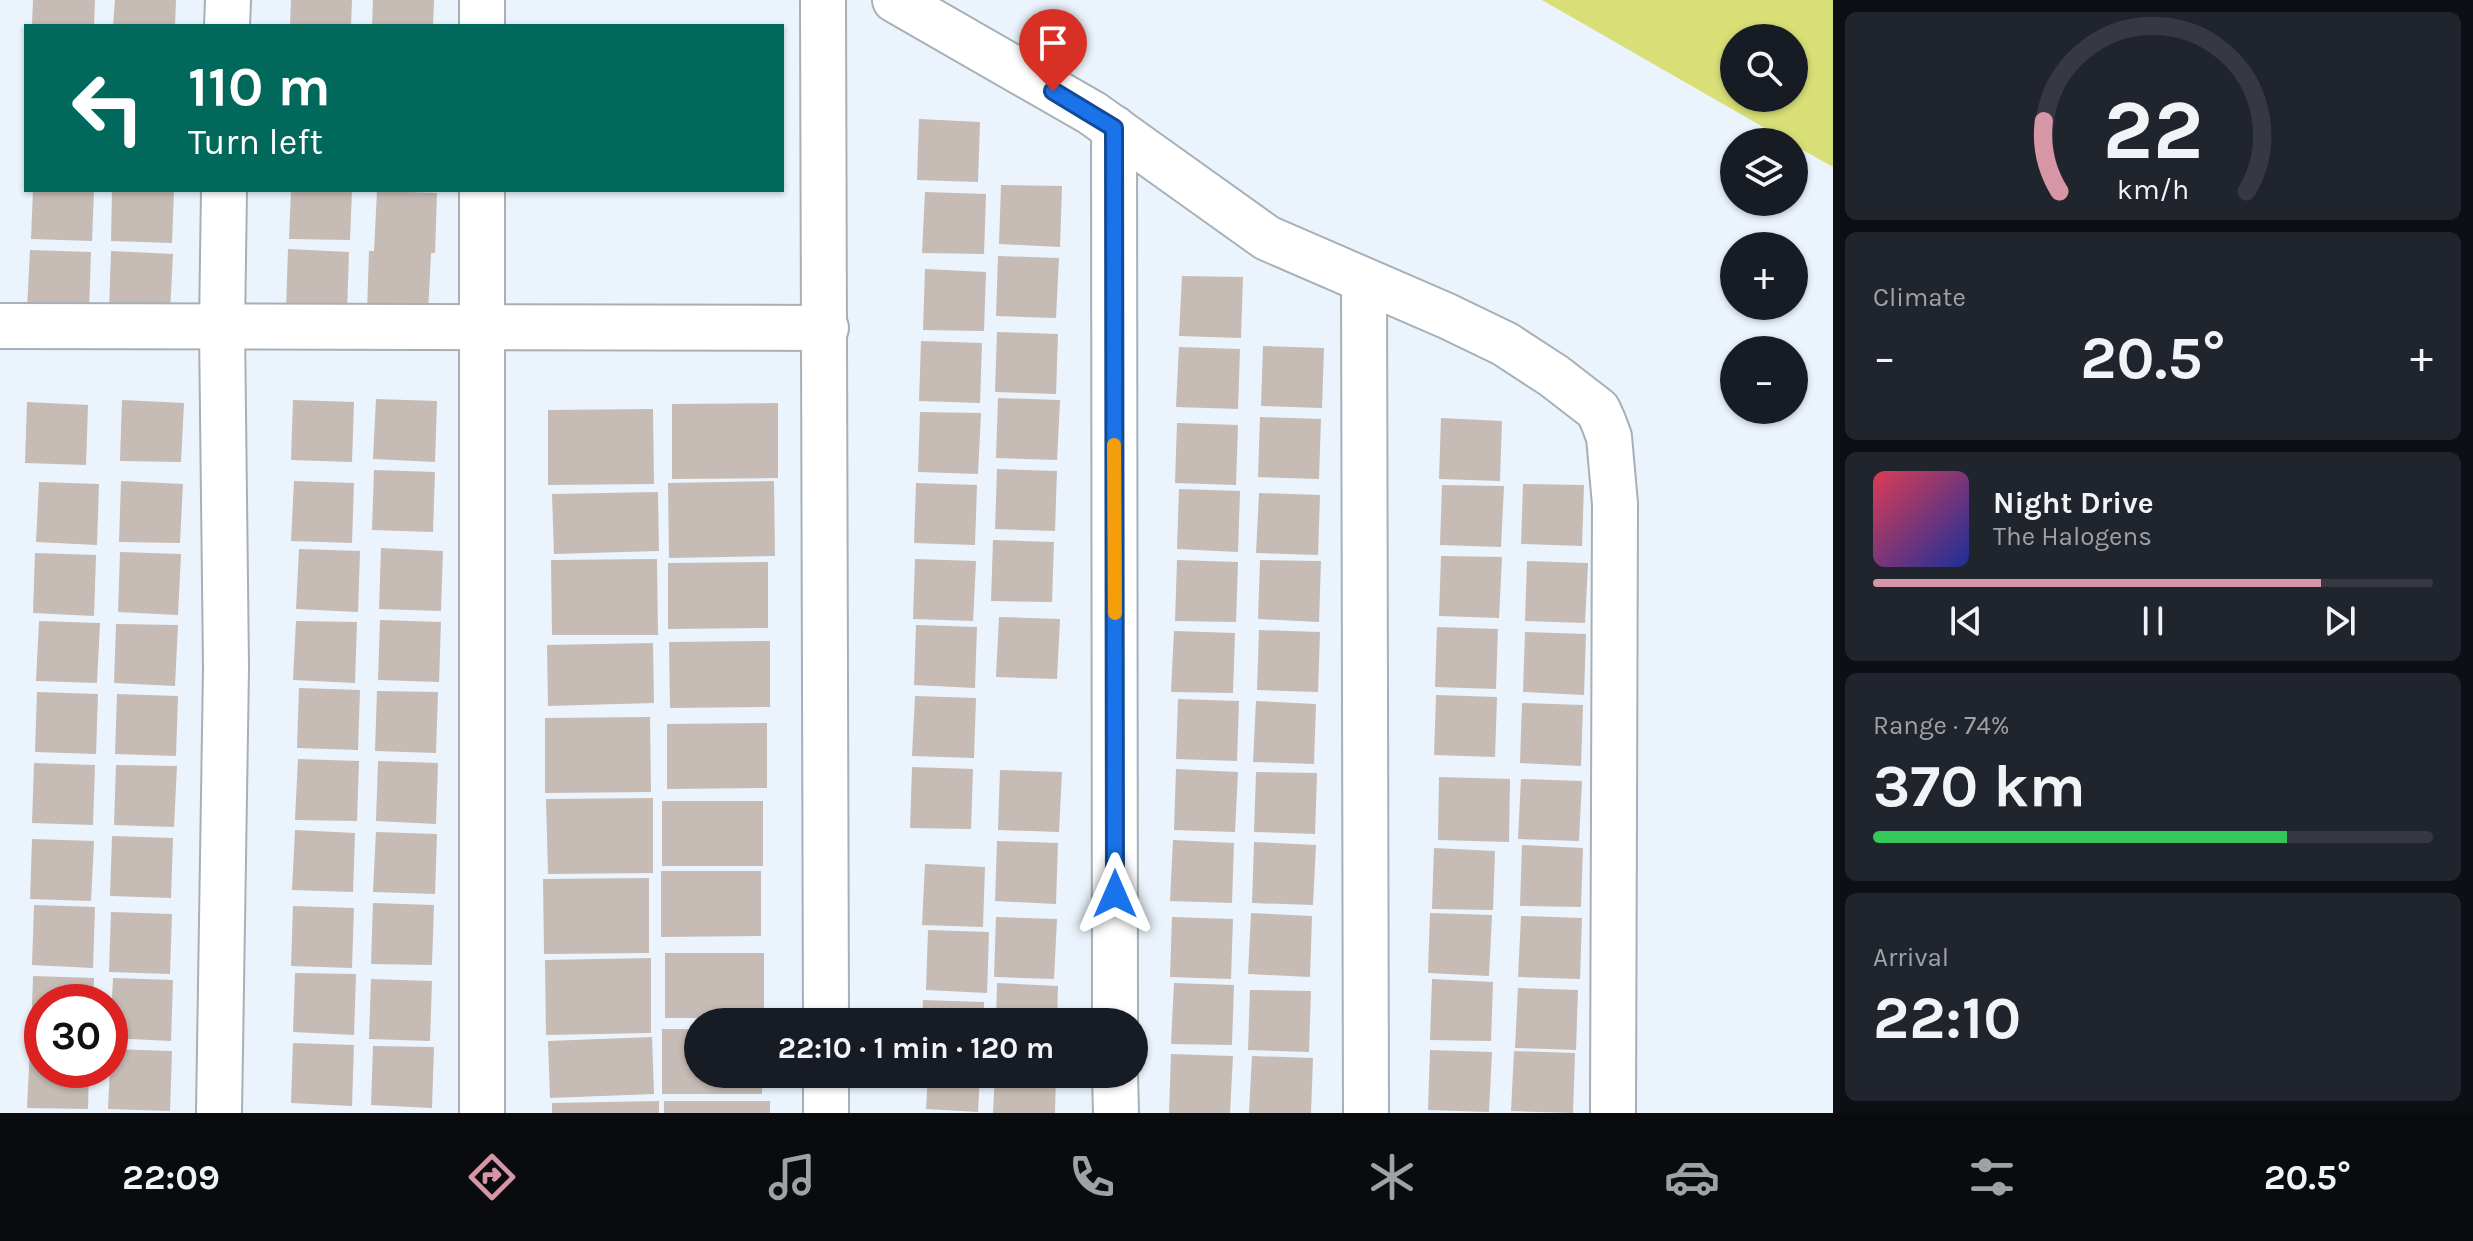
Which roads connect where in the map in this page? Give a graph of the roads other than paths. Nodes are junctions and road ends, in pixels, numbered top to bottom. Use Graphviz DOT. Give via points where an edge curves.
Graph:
graph roads {
  1 [pos="228,0"];
  2 [pos="482,0"];
  3 [pos="823,0"];
  4 [pos="895,0"];
  5 [pos="227,24"];
  6 [pos="482,24"];
  7 [pos="1114,128"];
  8 [pos="224,192"];
  9 [pos="482,192"];
  10 [pos="1364,282"];
  11 [pos="0,326"];
  12 [pos="222,327"];
  13 [pos="482,327"];
  14 [pos="826,328"];
  15 [pos="826,1008"];
  16 [pos="1115,1008"];
  17 [pos="826,1088"];
  18 [pos="1115,1088"];
  19 [pos="219,1113"];
  20 [pos="482,1113"];
  21 [pos="826,1113"];
  22 [pos="1116,1113"];
  23 [pos="1366,1113"];
  24 [pos="1613,1113"];
  1 -- 5 [label="street"];
  2 -- 6 [label="street"];
  3 -- 14 [label="street"];
  4 -- 7 [label="street"];
  7 -- 10 [label="street" via="1267,238"];
  7 -- 16 [label="street"];
  8 -- 12 [label="street"];
  9 -- 13 [label="street"];
  10 -- 23 [label="street"];
  10 -- 24 [label="street" via="1505,344 1598,410 1609,437 1615,504"];
  11 -- 12 [label="street"];
  12 -- 13 [label="street"];
  12 -- 19 [label="street" via="226,668"];
  13 -- 14 [label="street"];
  13 -- 20 [label="street"];
  14 -- 15 [label="street"];
  17 -- 21 [label="street"];
  18 -- 22 [label="street"];
}
